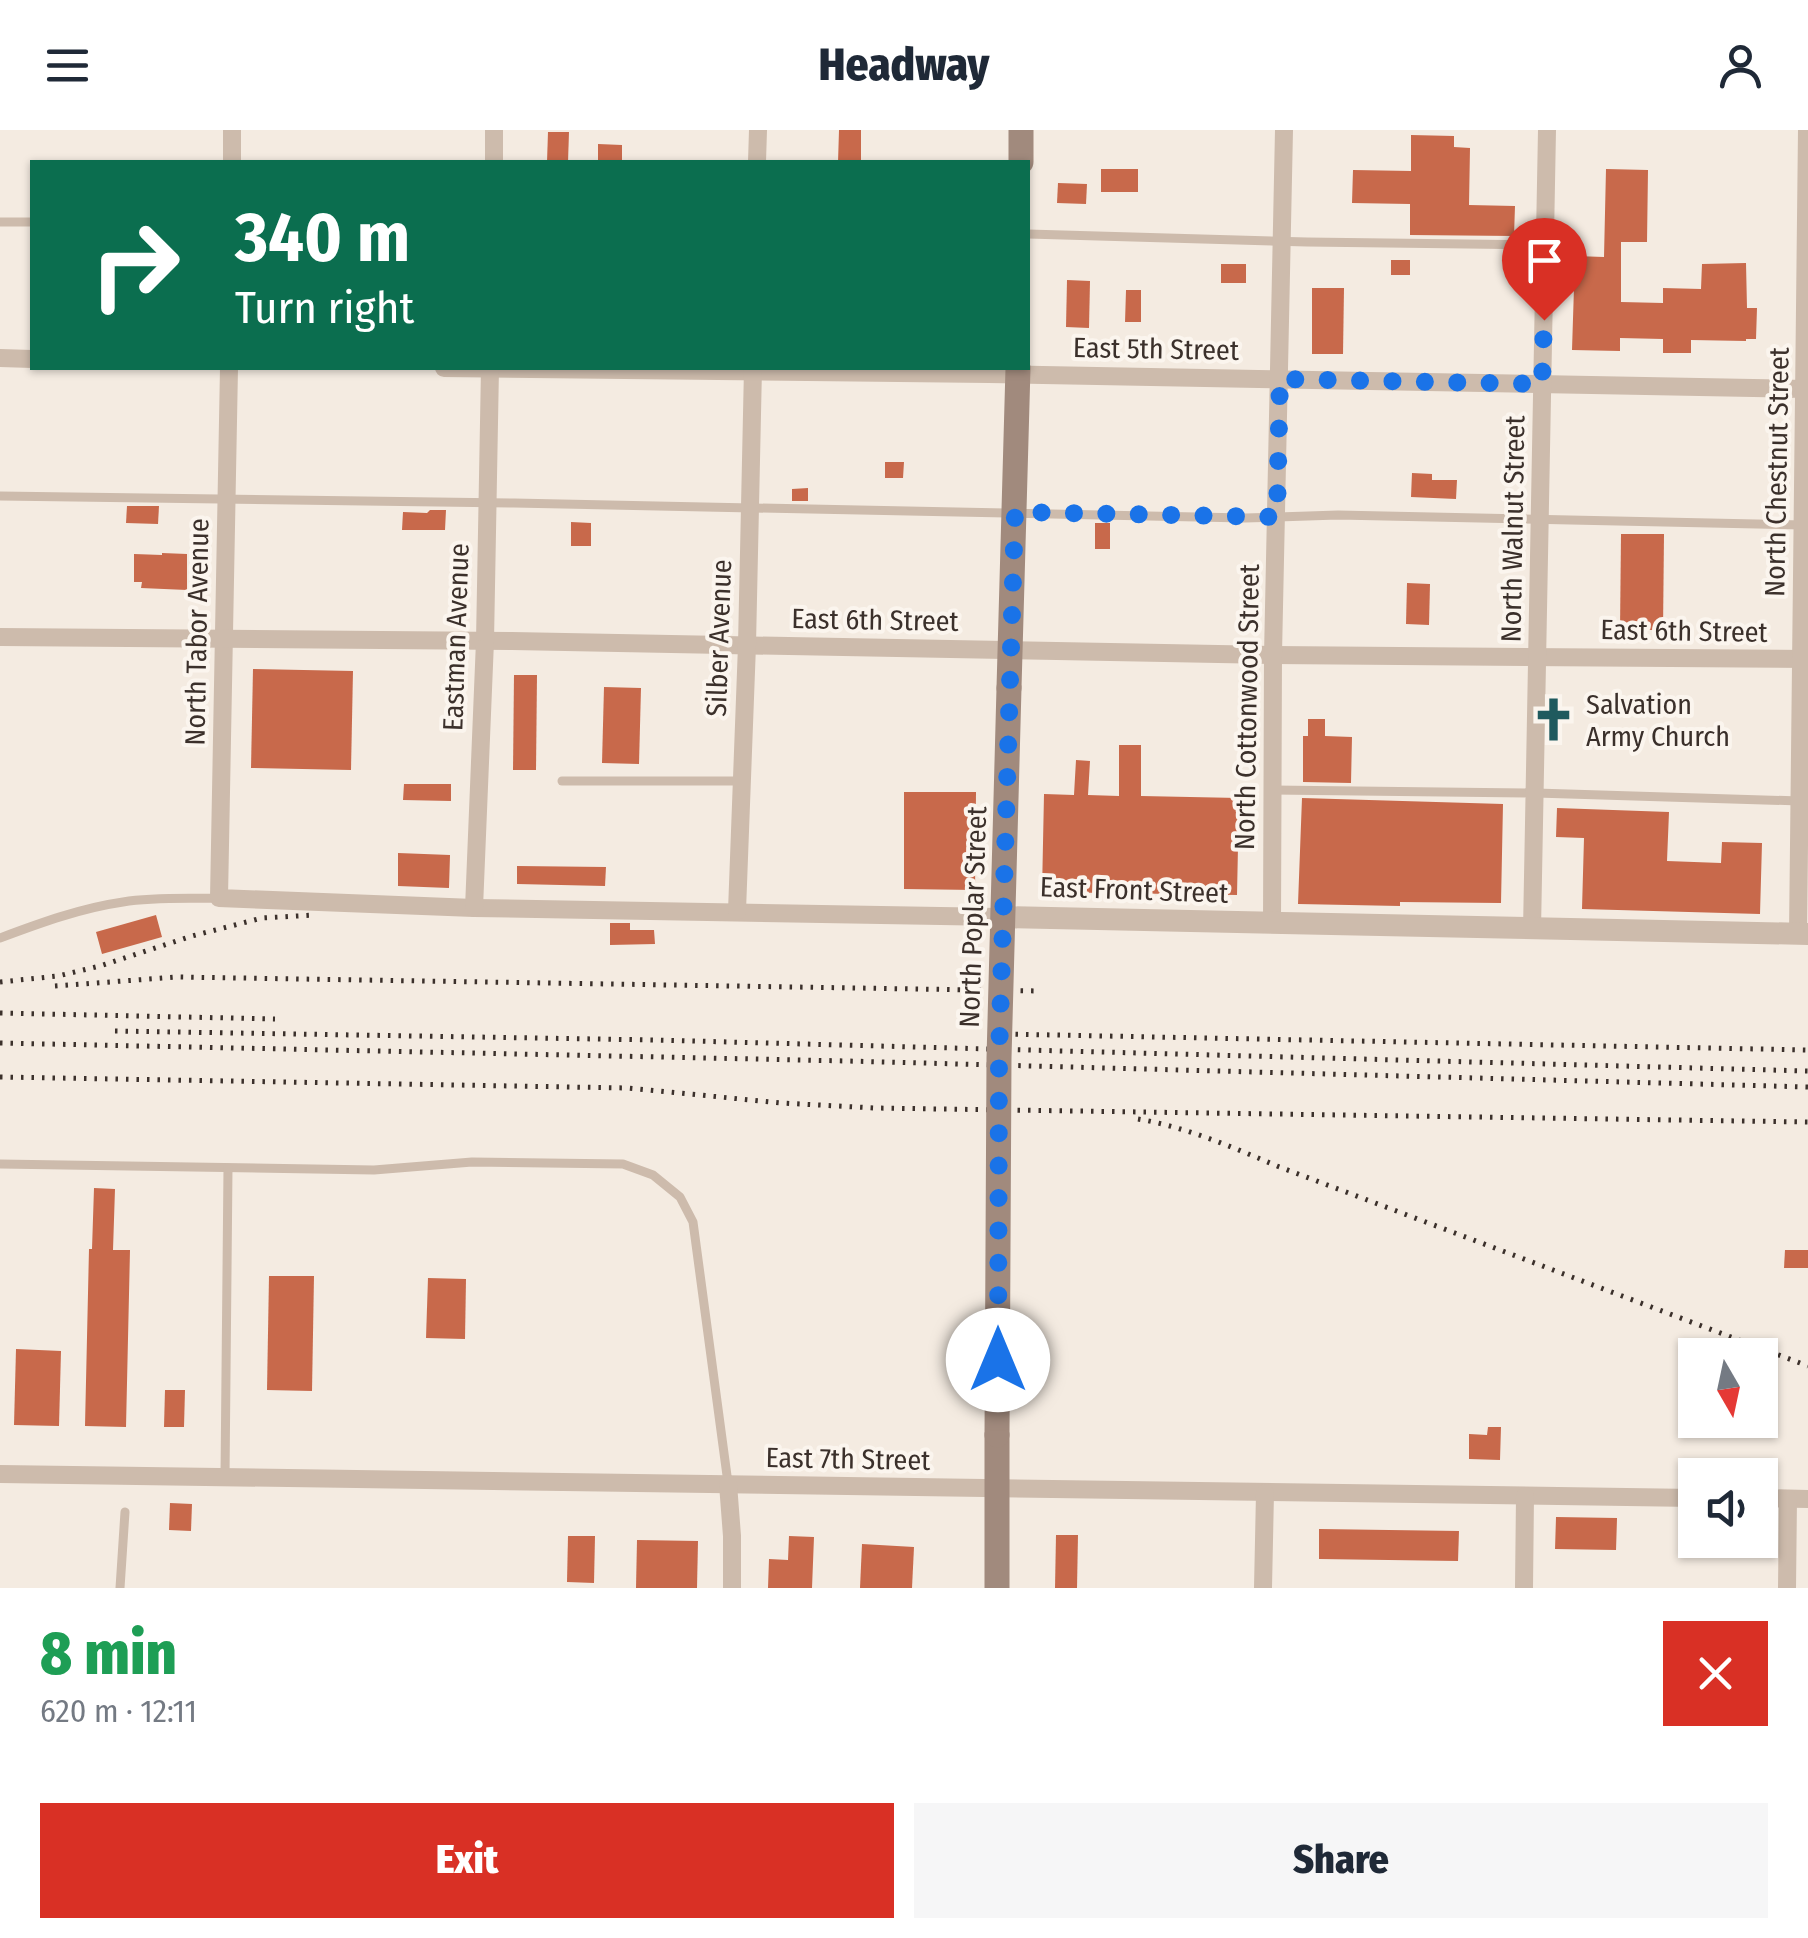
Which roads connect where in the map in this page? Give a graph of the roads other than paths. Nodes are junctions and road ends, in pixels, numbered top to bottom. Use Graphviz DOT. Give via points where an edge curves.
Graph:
graph roads {
  1 [pos="232,130"];
  2 [pos="494,130"];
  3 [pos="758,130"];
  4 [pos="1021,130"];
  5 [pos="1284,130"];
  6 [pos="1547,130"];
  7 [pos="1807,130"];
  8 [pos="232,160"];
  9 [pos="494,160"];
  10 [pos="757,160"];
  11 [pos="1021,160"];
  12 [pos="0,222"];
  13 [pos="30,222"];
  14 [pos="1030,234"];
  15 [pos="1282,242"];
  16 [pos="1545,245"];
  17 [pos="1807,250"];
  18 [pos="0,358"];
  19 [pos="30,359"];
  20 [pos="229,370"];
  21 [pos="490,370"];
  22 [pos="753,370"];
  23 [pos="886,370"];
  24 [pos="1018,371"];
  25 [pos="1280,379"];
  26 [pos="1542,384"];
  27 [pos="1807,389"];
  28 [pos="0,496"];
  29 [pos="227,498"];
  30 [pos="487,503"];
  31 [pos="750,507"];
  32 [pos="1015,512"];
  33 [pos="1277,517"];
  34 [pos="1542,519"];
  35 [pos="1806,525"];
  36 [pos="0,637"];
  37 [pos="224,638"];
  38 [pos="486,641"];
  39 [pos="747,645"];
  40 [pos="1010,650"];
  41 [pos="1273,655"];
  42 [pos="1539,657"];
  43 [pos="1805,659"];
  44 [pos="562,781"];
  45 [pos="742,781"];
  46 [pos="1273,790"];
  47 [pos="1536,793"];
  48 [pos="1804,801"];
  49 [pos="219,898"];
  50 [pos="474,908"];
  51 [pos="737,911"];
  52 [pos="1000,916"];
  53 [pos="1272,924"];
  54 [pos="1532,930"];
  55 [pos="1803,934"];
  56 [pos="0,938"];
  57 [pos="0,1164"];
  58 [pos="228,1168"];
  59 [pos="0,1474"];
  60 [pos="225,1477"];
  61 [pos="728,1484"];
  62 [pos="997,1488"];
  63 [pos="1265,1493"];
  64 [pos="1526,1496"];
  65 [pos="1678,1498"];
  66 [pos="1778,1498"];
  67 [pos="1788,1498"];
  68 [pos="1808,1499"];
  69 [pos="125,1512"];
  70 [pos="120,1588"];
  71 [pos="732,1588"];
  72 [pos="997,1588"];
  73 [pos="1262,1588"];
  74 [pos="1524,1588"];
  75 [pos="1787,1588"];
  1 -- 8 [label="street"];
  2 -- 9 [label="street"];
  3 -- 10 [label="street"];
  4 -- 11 [label="main road"];
  5 -- 15 [label="street, North Cottonwood Street"];
  6 -- 16 [label="street, North Walnut Street"];
  7 -- 17 [label="street, North Chestnut Street"];
  12 -- 13 [label="lane"];
  14 -- 15 [label="lane"];
  15 -- 16 [label="lane"];
  15 -- 25 [label="street, North Cottonwood Street"];
  16 -- 26 [label="street, North Walnut Street"];
  17 -- 27 [label="street, North Chestnut Street"];
  18 -- 19 [label="street"];
  20 -- 29 [label="street, North Tabor Avenue"];
  21 -- 30 [label="street, Eastman Avenue"];
  22 -- 31 [label="street, Silber Avenue"];
  23 -- 24 [label="street, East 5th Street"];
  24 -- 25 [label="street, East 5th Street"];
  24 -- 32 [label="main road, North Poplar Street"];
  25 -- 26 [label="street, East 5th Street"];
  25 -- 33 [label="street, North Cottonwood Street"];
  26 -- 27 [label="street, East 5th Street"];
  26 -- 34 [label="street, North Walnut Street"];
  27 -- 35 [label="street, North Chestnut Street"];
  28 -- 29 [label="lane"];
  29 -- 30 [label="lane"];
  29 -- 37 [label="street, North Tabor Avenue"];
  30 -- 31 [label="lane"];
  30 -- 38 [label="street, Eastman Avenue"];
  31 -- 32 [label="lane"];
  31 -- 39 [label="street, Silber Avenue"];
  32 -- 33 [label="lane"];
  32 -- 40 [label="main road, North Poplar Street"];
  33 -- 34 [label="lane"];
  33 -- 41 [label="street, North Cottonwood Street"];
  34 -- 35 [label="lane"];
  34 -- 42 [label="street, North Walnut Street"];
  35 -- 43 [label="street, North Chestnut Street"];
  36 -- 37 [label="street, East 6th Street"];
  37 -- 38 [label="street, East 6th Street"];
  37 -- 49 [label="street, North Tabor Avenue"];
  38 -- 39 [label="street, East 6th Street"];
  38 -- 50 [label="street, Eastman Avenue"];
  39 -- 40 [label="street, East 6th Street"];
  39 -- 45 [label="street, Silber Avenue"];
  40 -- 41 [label="street, East 6th Street"];
  40 -- 62 [label="main road, North Poplar Street, bridge"];
  41 -- 42 [label="street, East 6th Street"];
  41 -- 46 [label="street, North Cottonwood Street"];
  42 -- 43 [label="street, East 6th Street"];
  42 -- 47 [label="street, North Walnut Street"];
  43 -- 48 [label="street, North Chestnut Street"];
  44 -- 45 [label="lane"];
  45 -- 51 [label="street, Silber Avenue"];
  46 -- 47 [label="lane"];
  46 -- 53 [label="street, North Cottonwood Street"];
  47 -- 48 [label="lane"];
  47 -- 54 [label="street, North Walnut Street"];
  48 -- 55 [label="street, North Chestnut Street"];
  49 -- 50 [label="street, East Front Street"];
  49 -- 56 [label="lane" via="122,902"];
  50 -- 51 [label="street, East Front Street"];
  51 -- 52 [label="street, East Front Street"];
  52 -- 53 [label="street, East Front Street"];
  53 -- 54 [label="street, East Front Street"];
  54 -- 55 [label="street, East Front Street"];
  57 -- 58 [label="lane"];
  58 -- 60 [label="lane"];
  58 -- 61 [label="lane" via="580,1162 623,1164 653,1175 680,1197 692,1222"];
  59 -- 60 [label="street, East 7th Street"];
  60 -- 61 [label="street, East 7th Street"];
  61 -- 62 [label="street, East 7th Street"];
  61 -- 71 [label="street"];
  62 -- 63 [label="street, East 7th Street"];
  62 -- 72 [label="main road, North Poplar Street"];
  63 -- 64 [label="street, East 7th Street"];
  63 -- 73 [label="street"];
  64 -- 65 [label="street, East 7th Street"];
  64 -- 74 [label="street"];
  66 -- 67 [label="street"];
  67 -- 68 [label="street"];
  67 -- 75 [label="street"];
  69 -- 70 [label="lane"];
}
